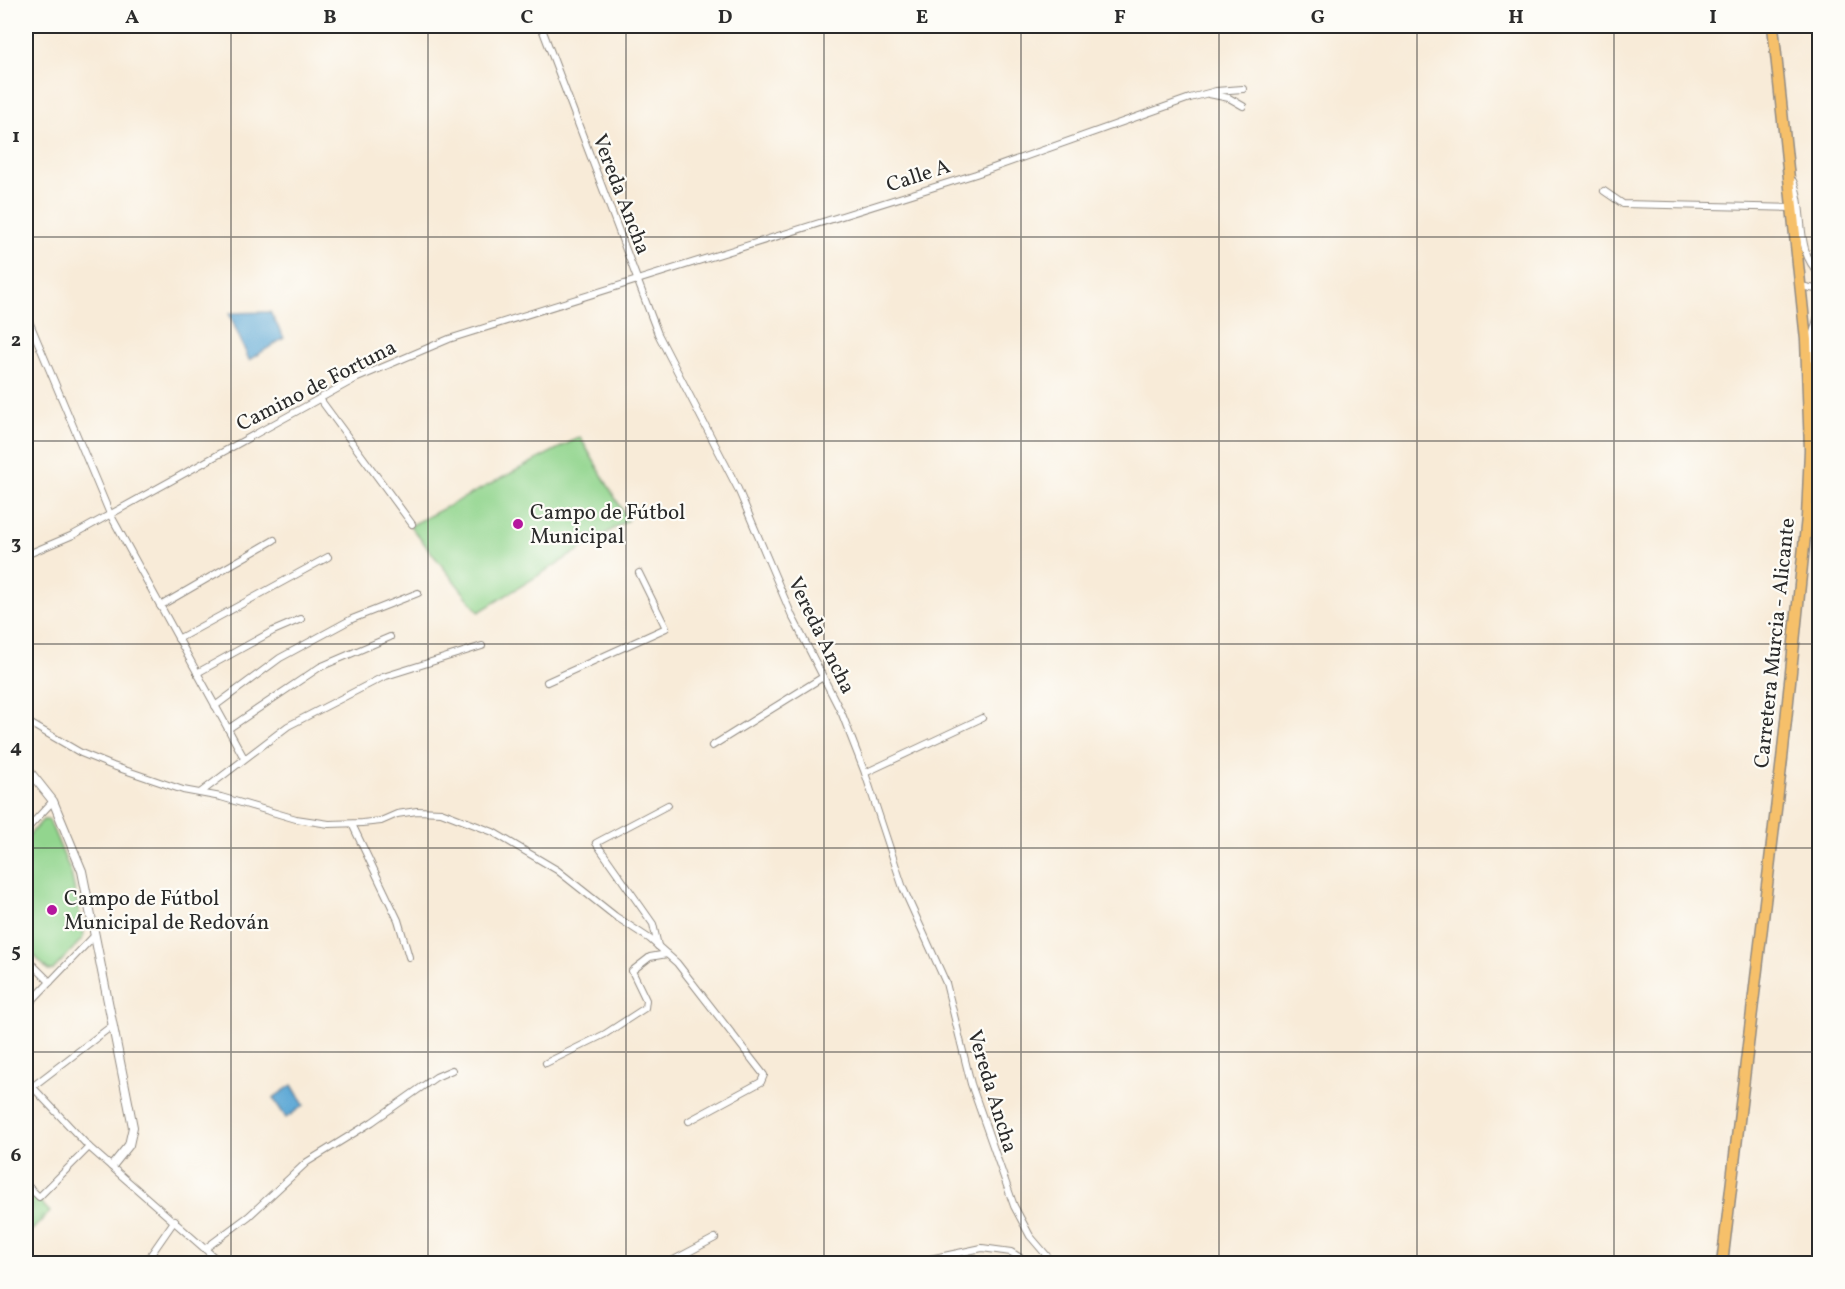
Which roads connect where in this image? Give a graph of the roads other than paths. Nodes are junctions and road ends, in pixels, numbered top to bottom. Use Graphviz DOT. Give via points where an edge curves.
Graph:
graph roads {
  1 [pos="541,26"];
  2 [pos="1773,26"];
  3 [pos="1243,88"];
  4 [pos="1206,94"];
  5 [pos="1243,106"];
  6 [pos="1790,176"];
  7 [pos="1604,191"];
  8 [pos="1794,208"];
  9 [pos="1820,274"];
  10 [pos="638,281"];
  11 [pos="1801,286"];
  12 [pos="1820,290"];
  13 [pos="1820,309"];
  14 [pos="26,314"];
  15 [pos="320,399"];
  16 [pos="1809,424"];
  17 [pos="110,514"];
  18 [pos="412,524"];
  19 [pos="274,540"];
  20 [pos="26,555"];
  21 [pos="328,557"];
  22 [pos="639,573"];
  23 [pos="418,593"];
  24 [pos="160,606"];
  25 [pos="301,619"];
  26 [pos="390,637"];
  27 [pos="178,639"];
  28 [pos="482,645"];
  29 [pos="197,673"];
  30 [pos="823,677"];
  31 [pos="548,682"];
  32 [pos="215,706"];
  33 [pos="982,718"];
  34 [pos="26,721"];
  35 [pos="228,729"];
  36 [pos="712,746"];
  37 [pos="244,758"];
  38 [pos="26,767"];
  39 [pos="865,773"];
  40 [pos="200,793"];
  41 [pos="53,801"];
  42 [pos="668,805"];
  43 [pos="352,824"];
  44 [pos="26,830"];
  45 [pos="95,935"];
  46 [pos="658,946"];
  47 [pos="667,954"];
  48 [pos="409,957"];
  49 [pos="26,958"];
  50 [pos="50,982"];
  51 [pos="26,1007"];
  52 [pos="113,1025"];
  53 [pos="546,1064"];
  54 [pos="452,1070"];
  55 [pos="26,1080"];
  56 [pos="32,1087"];
  57 [pos="689,1121"];
  58 [pos="89,1147"];
  59 [pos="112,1166"];
  60 [pos="26,1184"];
  61 [pos="175,1220"];
  62 [pos="715,1238"];
  63 [pos="206,1248"];
  64 [pos="1046,1261"];
  65 [pos="138,1263"];
  66 [pos="222,1263"];
  67 [pos="666,1263"];
  68 [pos="906,1263"];
  69 [pos="1030,1263"];
  70 [pos="1054,1263"];
  71 [pos="1722,1263"];
  1 -- 10 [label="street, Vereda Ancha"];
  2 -- 6 [label="highway, Carretera Murcia - Alicante"];
  3 -- 4 [label="street, Calle A"];
  4 -- 5 [label="street" via="1229,98"];
  4 -- 10 [label="street, Calle A" via="976,174"];
  6 -- 8 [label="highway, Carretera Murcia - Alicante"];
  6 -- 9 [label="street" via="1798,192 1808,259"];
  7 -- 8 [label="street" via="1623,204"];
  8 -- 11 [label="highway, Carretera Murcia - Alicante"];
  10 -- 15 [label="street, Camino de Fortuna" via="450,339 356,379"];
  10 -- 30 [label="street, Vereda Ancha" via="658,334 738,489 792,616"];
  11 -- 12 [label="street"];
  11 -- 16 [label="highway, Carretera Murcia - Alicante"];
  13 -- 16 [label="street" via="1813,333"];
  14 -- 17 [label="street"];
  15 -- 17 [label="street, Camino de Fortuna"];
  15 -- 18 [label="street"];
  16 -- 71 [label="highway, Carretera Murcia - Alicante" via="1801,584"];
  17 -- 20 [label="street, Camino de Fortuna"];
  17 -- 24 [label="street"];
  19 -- 24 [label="street"];
  21 -- 27 [label="street"];
  22 -- 31 [label="street" via="666,628"];
  23 -- 32 [label="street" via="352,619 280,658"];
  24 -- 27 [label="street"];
  25 -- 29 [label="street"];
  26 -- 35 [label="street" via="320,667"];
  27 -- 29 [label="street"];
  28 -- 37 [label="street" via="383,677 288,726"];
  29 -- 32 [label="street"];
  30 -- 36 [label="street"];
  30 -- 39 [label="street, Vereda Ancha"];
  32 -- 35 [label="street"];
  33 -- 39 [label="street"];
  34 -- 40 [label="street" via="81,753"];
  35 -- 37 [label="street"];
  37 -- 40 [label="street"];
  38 -- 41 [label="street"];
  39 -- 64 [label="street, Vereda Ancha" via="903,888 946,983 971,1084 992,1148 1022,1224"];
  40 -- 43 [label="street" via="296,819"];
  41 -- 44 [label="street"];
  41 -- 45 [label="street" via="82,871"];
  42 -- 46 [label="street" via="596,843 653,924"];
  43 -- 46 [label="street" via="417,811 441,812 493,832 557,870"];
  43 -- 48 [label="street" via="398,920"];
  45 -- 50 [label="street"];
  45 -- 52 [label="street"];
  46 -- 47 [label="street"];
  47 -- 53 [label="street" via="650,957 632,971 646,1000 645,1008"];
  47 -- 57 [label="street" via="692,980 764,1075 761,1082"];
  49 -- 50 [label="street"];
  50 -- 51 [label="street"];
  52 -- 56 [label="street"];
  52 -- 59 [label="street" via="133,1127 129,1145"];
  54 -- 63 [label="street" via="307,1162 249,1216"];
  55 -- 56 [label="street"];
  56 -- 58 [label="street"];
  58 -- 59 [label="street"];
  58 -- 60 [label="street" via="39,1197"];
  59 -- 61 [label="street"];
  61 -- 63 [label="street"];
  61 -- 65 [label="street" via="150,1256"];
  62 -- 67 [label="street"];
  63 -- 66 [label="street"];
  64 -- 70 [label="street, Vereda Ancha"];
  68 -- 69 [label="street" via="982,1248 1011,1252"];
}
